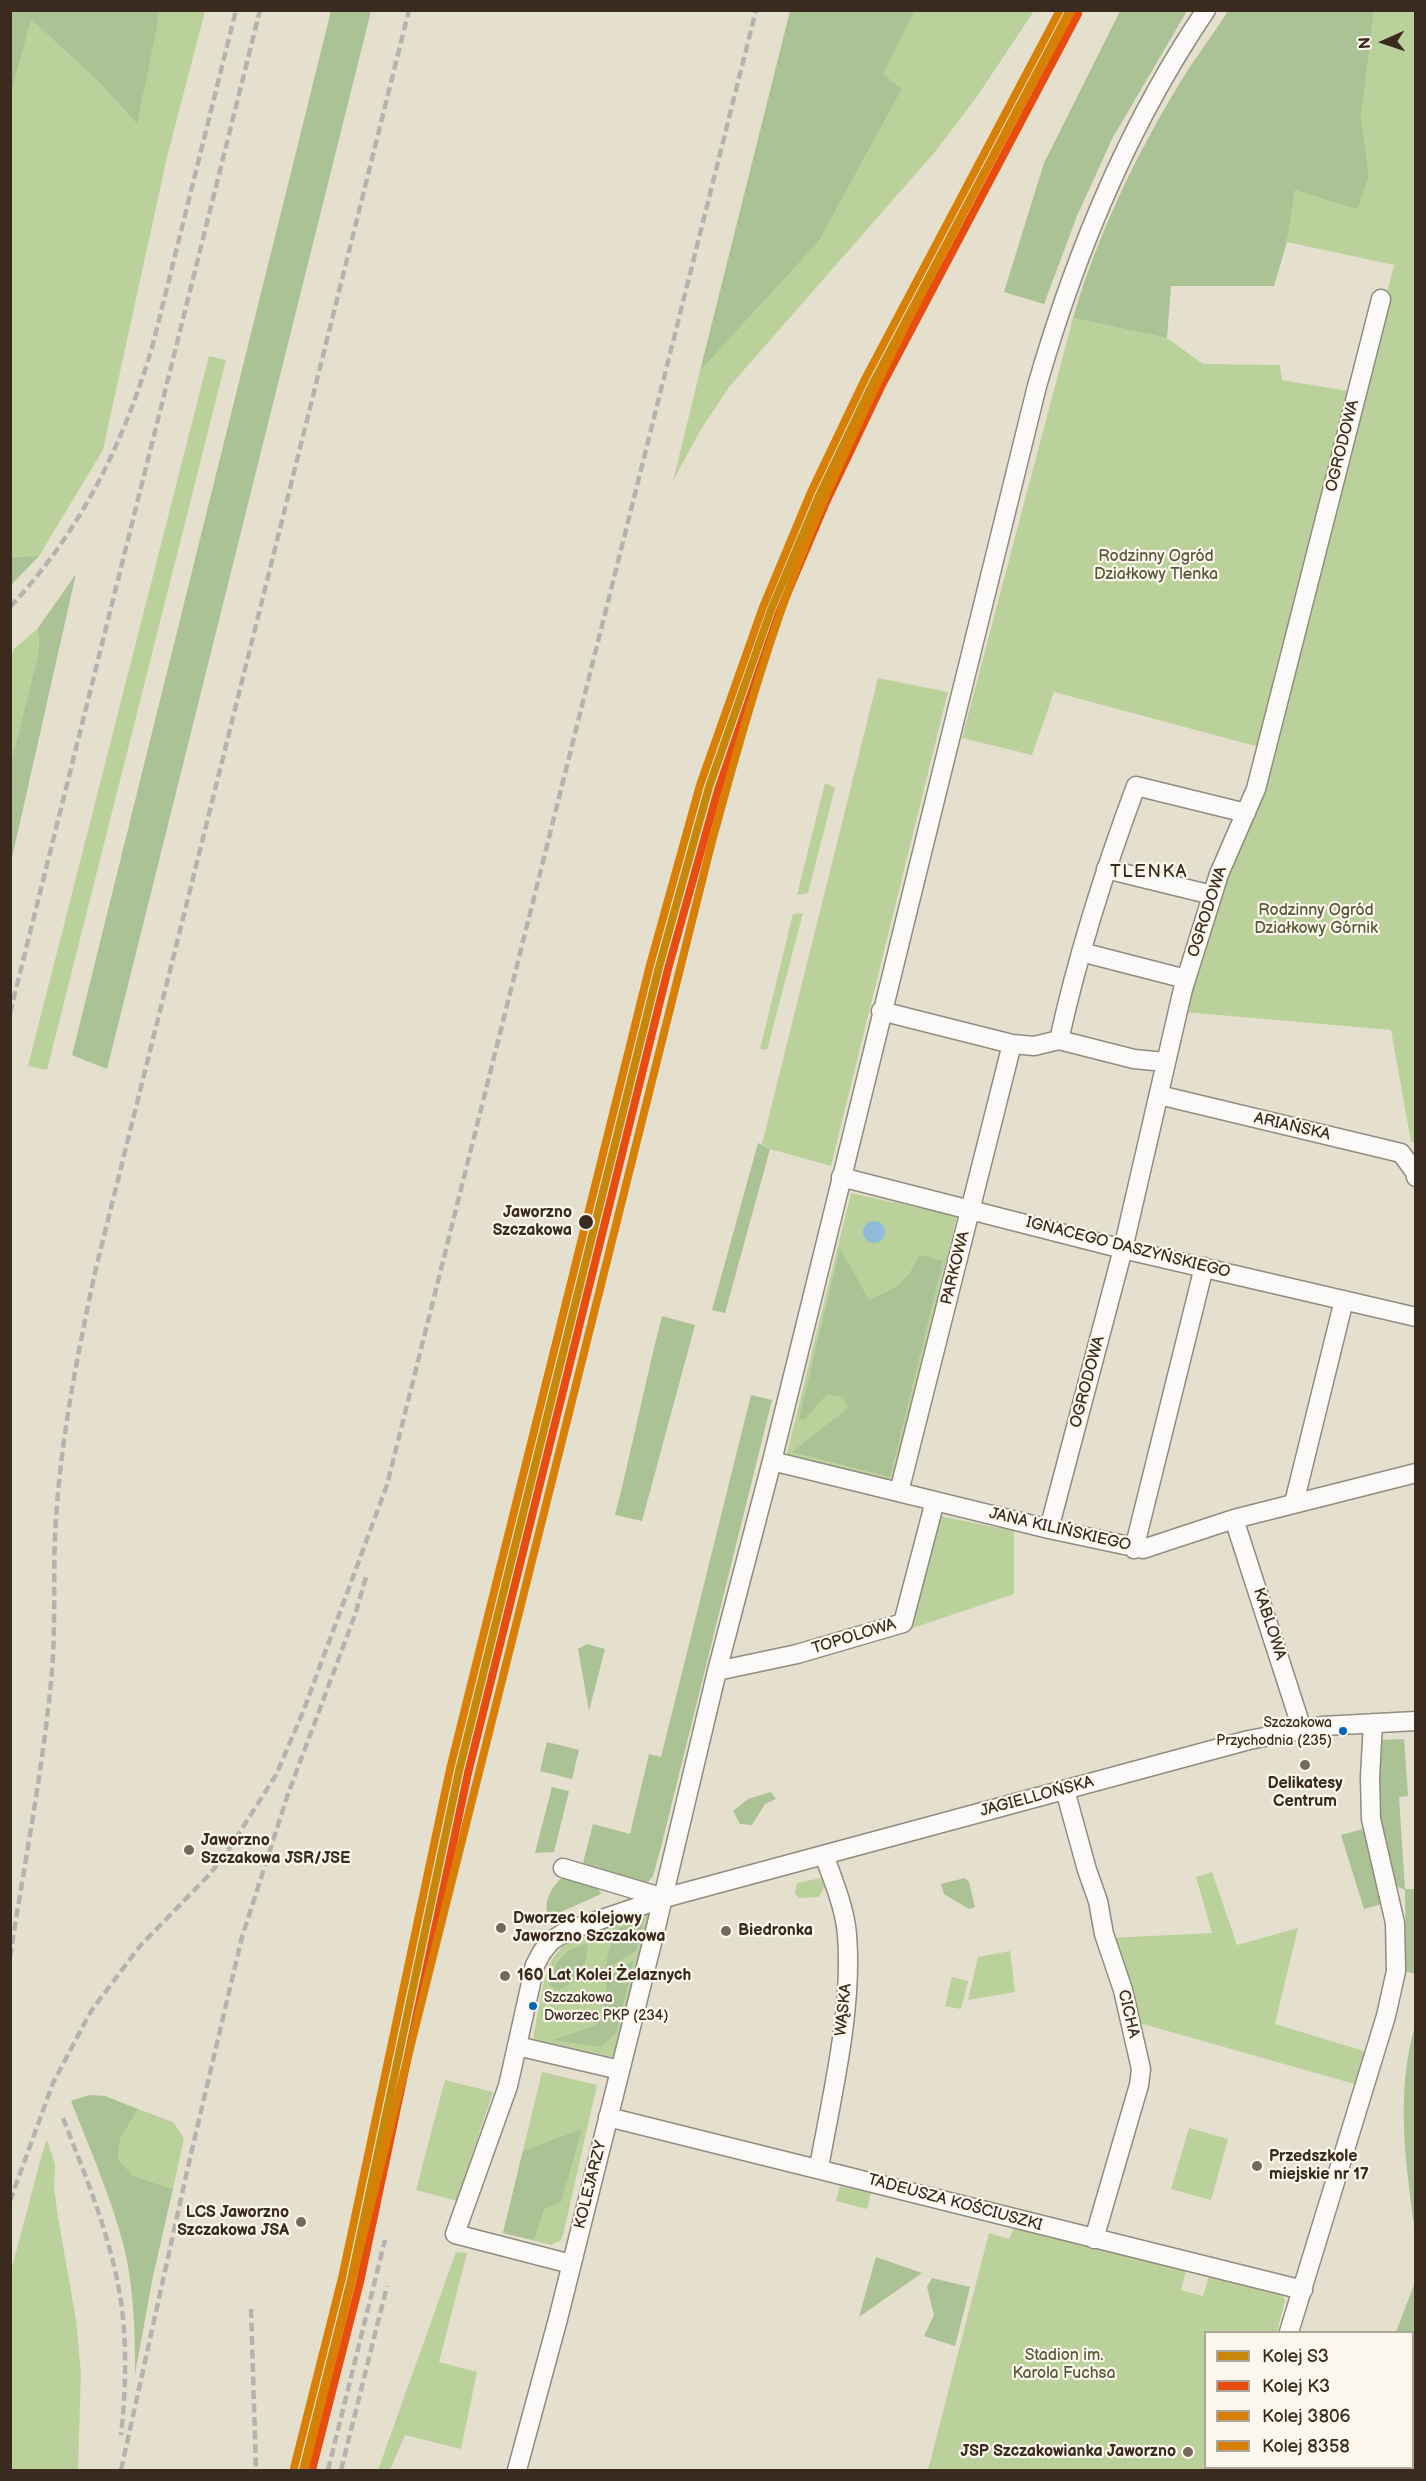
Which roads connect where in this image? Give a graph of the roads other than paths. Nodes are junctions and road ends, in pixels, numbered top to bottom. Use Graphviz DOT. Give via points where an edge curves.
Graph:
graph roads {
  1 [pos="1206,10"];
  2 [pos="1381,299"];
  3 [pos="1245,813"];
  4 [pos="1106,869"];
  5 [pos="1212,895"];
  6 [pos="1081,951"];
  7 [pos="1186,979"];
  8 [pos="881,1011"];
  9 [pos="1059,1040"];
  10 [pos="1012,1044"];
  11 [pos="1162,1078"];
  12 [pos="1415,1172"];
  13 [pos="841,1177"];
  14 [pos="1416,1177"];
  15 [pos="971,1209"];
  16 [pos="1123,1250"];
  17 [pos="1204,1267"];
  18 [pos="1344,1300"];
  19 [pos="1416,1317"];
  20 [pos="772,1461"];
  21 [pos="1416,1473"];
  22 [pos="899,1492"];
  23 [pos="935,1500"];
  24 [pos="1294,1503"];
  25 [pos="1234,1519"];
  26 [pos="1049,1529"];
  27 [pos="1134,1549"];
  28 [pos="717,1671"];
  29 [pos="1416,1721"];
  30 [pos="1373,1723"];
  31 [pos="1302,1729"];
  32 [pos="1065,1790"];
  33 [pos="824,1855"];
  34 [pos="562,1868"];
  35 [pos="664,1898"];
  36 [pos="517,2046"];
  37 [pos="620,2070"];
  38 [pos="608,2117"];
  39 [pos="819,2168"];
  40 [pos="1094,2239"];
  41 [pos="571,2264"];
  42 [pos="1303,2290"];
  43 [pos="1289,2331"];
  44 [pos="517,2470"];
  1 -- 8 [label="street, KOLEJARZY" via="1126,149 1066,288 1037,386"];
  2 -- 3 [label="street, OGRODOWA" via="1256,789"];
  3 -- 4 [label="street" via="1136,786"];
  3 -- 5 [label="street, OGRODOWA"];
  4 -- 5 [label="street"];
  4 -- 6 [label="street"];
  5 -- 7 [label="street, OGRODOWA"];
  6 -- 7 [label="street"];
  6 -- 9 [label="street"];
  7 -- 11 [label="street, OGRODOWA"];
  8 -- 10 [label="street"];
  8 -- 13 [label="street, KOLEJARZY"];
  9 -- 10 [label="street" via="1034,1046"];
  9 -- 11 [label="street, ARIAŃSKA" via="1134,1059"];
  10 -- 15 [label="street, PARKOWA"];
  11 -- 12 [label="street, ARIAŃSKA" via="1401,1153"];
  11 -- 16 [label="street, OGRODOWA"];
  12 -- 14 [label="street"];
  13 -- 15 [label="street, IGNACEGO DASZYŃSKIEGO"];
  13 -- 20 [label="street, KOLEJARZY"];
  15 -- 16 [label="street, IGNACEGO DASZYŃSKIEGO"];
  15 -- 22 [label="street, PARKOWA"];
  16 -- 17 [label="street, IGNACEGO DASZYŃSKIEGO"];
  16 -- 26 [label="street, OGRODOWA"];
  17 -- 18 [label="street, IGNACEGO DASZYŃSKIEGO"];
  17 -- 27 [label="street"];
  18 -- 19 [label="street, IGNACEGO DASZYŃSKIEGO"];
  18 -- 24 [label="street"];
  20 -- 22 [label="street, JANA KILIŃSKIEGO"];
  20 -- 28 [label="street, KOLEJARZY"];
  21 -- 24 [label="street, JANA KILIŃSKIEGO"];
  22 -- 23 [label="street, JANA KILIŃSKIEGO"];
  23 -- 26 [label="street, JANA KILIŃSKIEGO"];
  23 -- 28 [label="street, TOPOLOWA" via="903,1623 797,1654"];
  24 -- 25 [label="street, JANA KILIŃSKIEGO"];
  25 -- 27 [label="street, JANA KILIŃSKIEGO"];
  25 -- 31 [label="street, KABLOWA"];
  26 -- 27 [label="street, JANA KILIŃSKIEGO"];
  28 -- 35 [label="street, KOLEJARZY"];
  29 -- 30 [label="street, JAGIELLOŃSKA"];
  30 -- 31 [label="street, JAGIELLOŃSKA"];
  30 -- 42 [label="street" via="1371,1819 1395,1923 1396,1971"];
  31 -- 32 [label="street, JAGIELLOŃSKA"];
  32 -- 33 [label="street, JAGIELLOŃSKA"];
  32 -- 40 [label="street, CICHA" via="1123,1990 1141,2069"];
  33 -- 35 [label="street, JAGIELLOŃSKA"];
  33 -- 39 [label="street, WĄSKA" via="848,1933 848,1980"];
  34 -- 35 [label="street"];
  35 -- 36 [label="street, JAGIELLOŃSKA" via="584,1924 550,1941 535,1965"];
  35 -- 37 [label="street, KOLEJARZY"];
  36 -- 37 [label="street"];
  36 -- 41 [label="street, JAGIELLOŃSKA" via="508,2086 455,2234"];
  37 -- 38 [label="street, KOLEJARZY"];
  38 -- 39 [label="street, TADEUSZA KOŚCIUSZKI"];
  38 -- 41 [label="street, KOLEJARZY"];
  39 -- 40 [label="street, TADEUSZA KOŚCIUSZKI"];
  40 -- 42 [label="street, TADEUSZA KOŚCIUSZKI"];
  41 -- 44 [label="street, KOLEJARZY"];
  42 -- 43 [label="street"];
}
